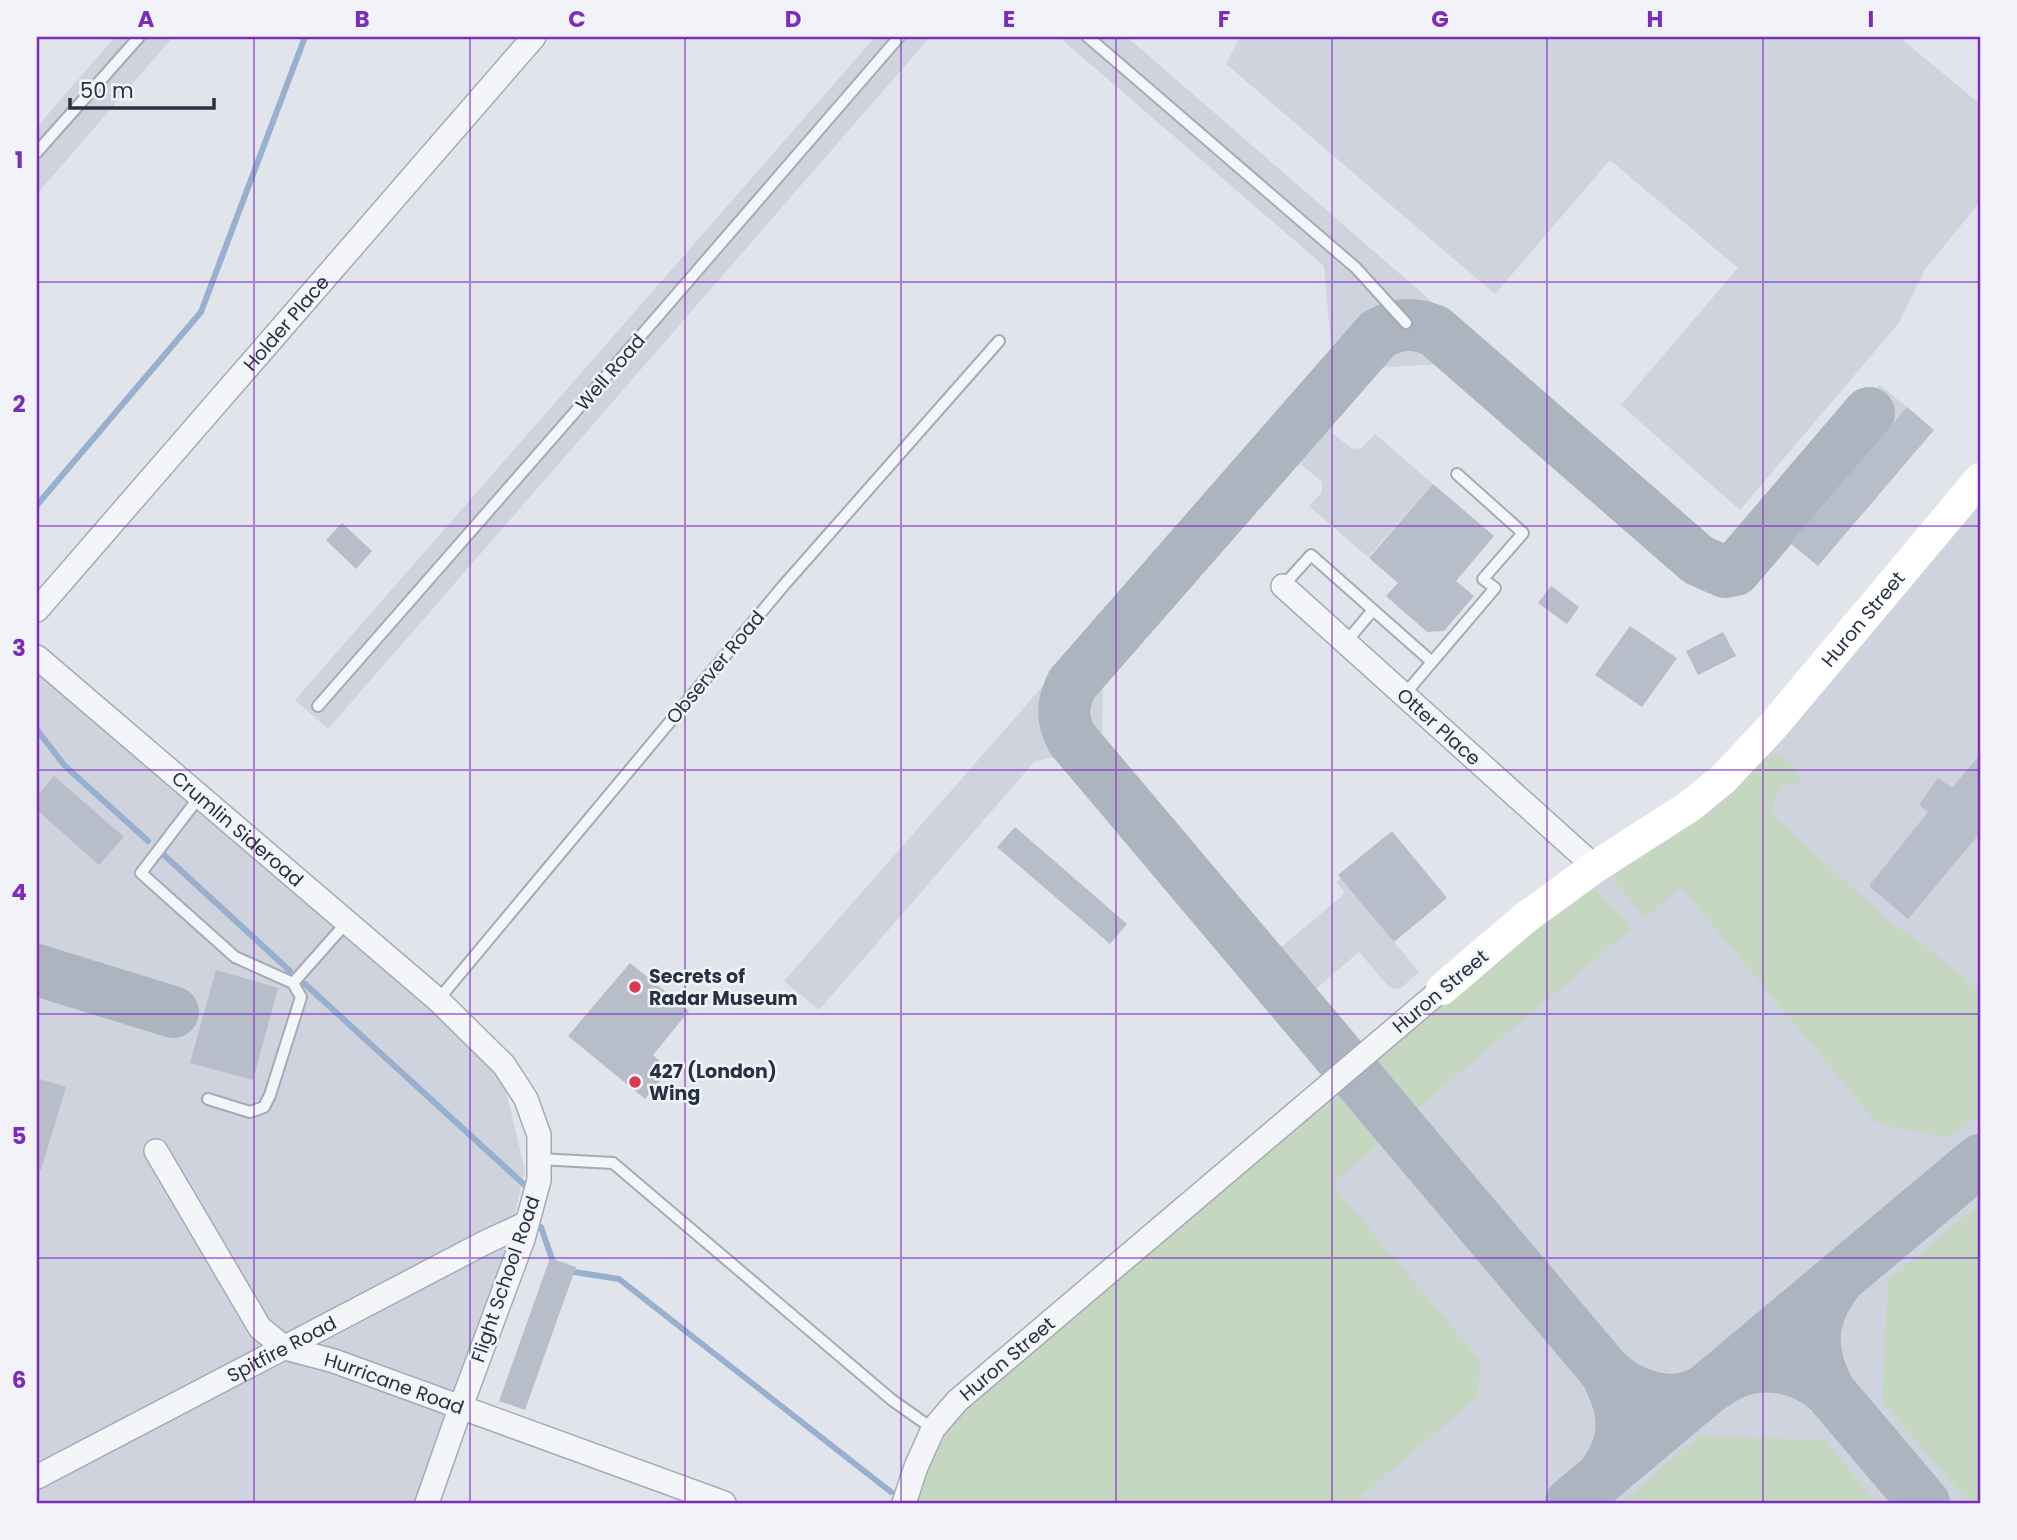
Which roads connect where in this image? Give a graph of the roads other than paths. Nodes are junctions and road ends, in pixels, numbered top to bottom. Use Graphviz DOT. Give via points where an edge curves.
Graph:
graph roads {
  1 [pos="139,37"];
  2 [pos="534,37"];
  3 [pos="899,37"];
  4 [pos="1088,37"];
  5 [pos="37,152"];
  6 [pos="1406,323"];
  7 [pos="999,341"];
  8 [pos="609,372"];
  9 [pos="1457,474"];
  10 [pos="1980,479"];
  11 [pos="1283,586"];
  12 [pos="37,610"];
  13 [pos="1373,610"];
  14 [pos="1346,642"];
  15 [pos="37,657"];
  16 [pos="1432,662"];
  17 [pos="1404,695"];
  18 [pos="318,706"];
  19 [pos="200,796"];
  20 [pos="1595,867"];
  21 [pos="347,922"];
  22 [pos="293,983"];
  23 [pos="1442,989"];
  24 [pos="438,1000"];
  25 [pos="208,1099"];
  26 [pos="156,1152"];
  27 [pos="539,1159"];
  28 [pos="527,1223"];
  29 [pos="285,1348"];
  30 [pos="461,1406"];
  31 [pos="933,1429"];
  32 [pos="37,1478"];
  33 [pos="427,1503"];
  34 [pos="724,1503"];
  35 [pos="904,1503"];
  1 -- 5 [label="lane"];
  2 -- 12 [label="street, Holder Place"];
  3 -- 8 [label="lane"];
  3 -- 18 [label="lane, Well Road"];
  4 -- 6 [label="lane" via="1356,268"];
  7 -- 24 [label="lane, Observer Road" via="784,585"];
  9 -- 16 [label="lane" via="1523,533 1483,579 1495,588"];
  10 -- 20 [label="street, Huron Street" via="1723,779 1690,806"];
  11 -- 13 [label="lane" via="1311,555"];
  11 -- 14 [label="street, Otter Place"];
  13 -- 14 [label="lane"];
  13 -- 16 [label="lane"];
  14 -- 17 [label="street, Otter Place"];
  15 -- 19 [label="street, Crumlin Sideroad"];
  16 -- 17 [label="lane"];
  17 -- 20 [label="street, Otter Place"];
  19 -- 21 [label="street, Crumlin Sideroad"];
  19 -- 22 [label="lane" via="141,873 235,957"];
  20 -- 23 [label="street, Huron Street" via="1525,918"];
  21 -- 22 [label="lane"];
  21 -- 24 [label="street, Crumlin Sideroad"];
  22 -- 25 [label="lane" via="301,996 264,1107 250,1112"];
  23 -- 31 [label="street, Huron Street" via="957,1401"];
  24 -- 27 [label="street, Flight School Road" via="505,1065 519,1087 539,1135"];
  26 -- 29 [label="street, Hurricane Road" via="260,1328"];
  27 -- 28 [label="street, Flight School Road" via="539,1180"];
  27 -- 31 [label="lane" via="613,1163 892,1400"];
  28 -- 29 [label="street, Spitfire Road"];
  28 -- 30 [label="street, Flight School Road"];
  29 -- 30 [label="street, Hurricane Road"];
  29 -- 32 [label="street, Spitfire Road"];
  30 -- 33 [label="street, Flight School Road"];
  30 -- 34 [label="street, Hurricane Road"];
  31 -- 35 [label="street, Huron Street"];
}
